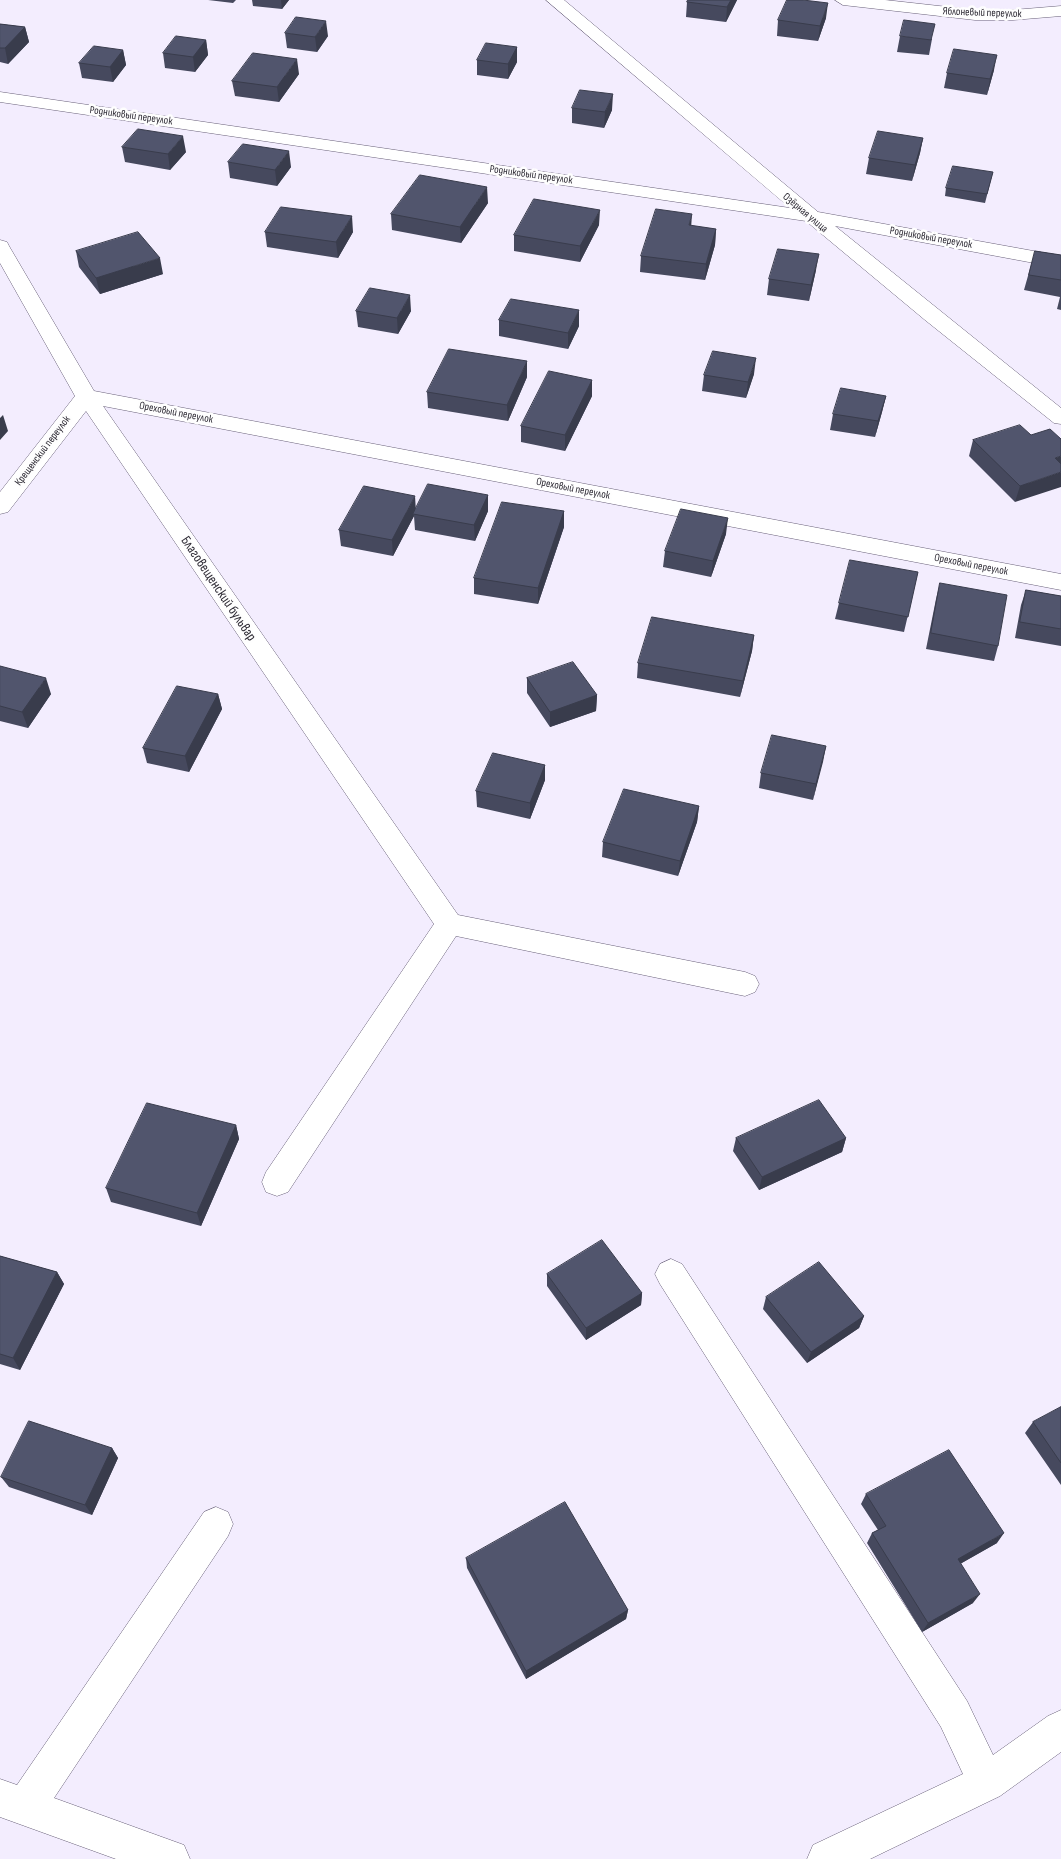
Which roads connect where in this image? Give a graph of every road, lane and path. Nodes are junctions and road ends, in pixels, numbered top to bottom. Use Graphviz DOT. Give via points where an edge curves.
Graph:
graph roads {
  1 [pos="554,0"];
  2 [pos="843,0"];
  3 [pos="1061,11"];
  4 [pos="0,97"];
  5 [pos="808,216"];
  6 [pos="0,246"];
  7 [pos="1061,262"];
  8 [pos="86,396"];
  9 [pos="1061,418"];
  10 [pos="0,507"];
  11 [pos="1061,582"];
  12 [pos="449,924"];
  13 [pos="745,984"];
  14 [pos="277,1182"];
  15 [pos="671,1274"];
  16 [pos="216,1524"];
  17 [pos="1061,1729"];
  18 [pos="987,1782"];
  19 [pos="13,1802"];
  20 [pos="170,1859"];
  21 [pos="827,1859"];
  1 -- 5 [label="street, Озёрная улица"];
  2 -- 3 [label="street, Яблоневый переулок" via="975,15 1012,16"];
  4 -- 5 [label="street, Родниковый переулок"];
  5 -- 7 [label="street, Родниковый переулок"];
  5 -- 9 [label="street, Озёрная улица"];
  6 -- 8 [label="street, Благовещенский бульвар"];
  8 -- 10 [label="street, Крещенский переулок"];
  8 -- 11 [label="street, Ореховый переулок"];
  8 -- 12 [label="street, Благовещенский бульвар"];
  12 -- 13 [label="street"];
  12 -- 14 [label="street"];
  15 -- 18 [label="street" via="954,1714"];
  16 -- 19 [label="street"];
  17 -- 18 [label="street"];
  18 -- 21 [label="street"];
  19 -- 20 [label="street"];
}
